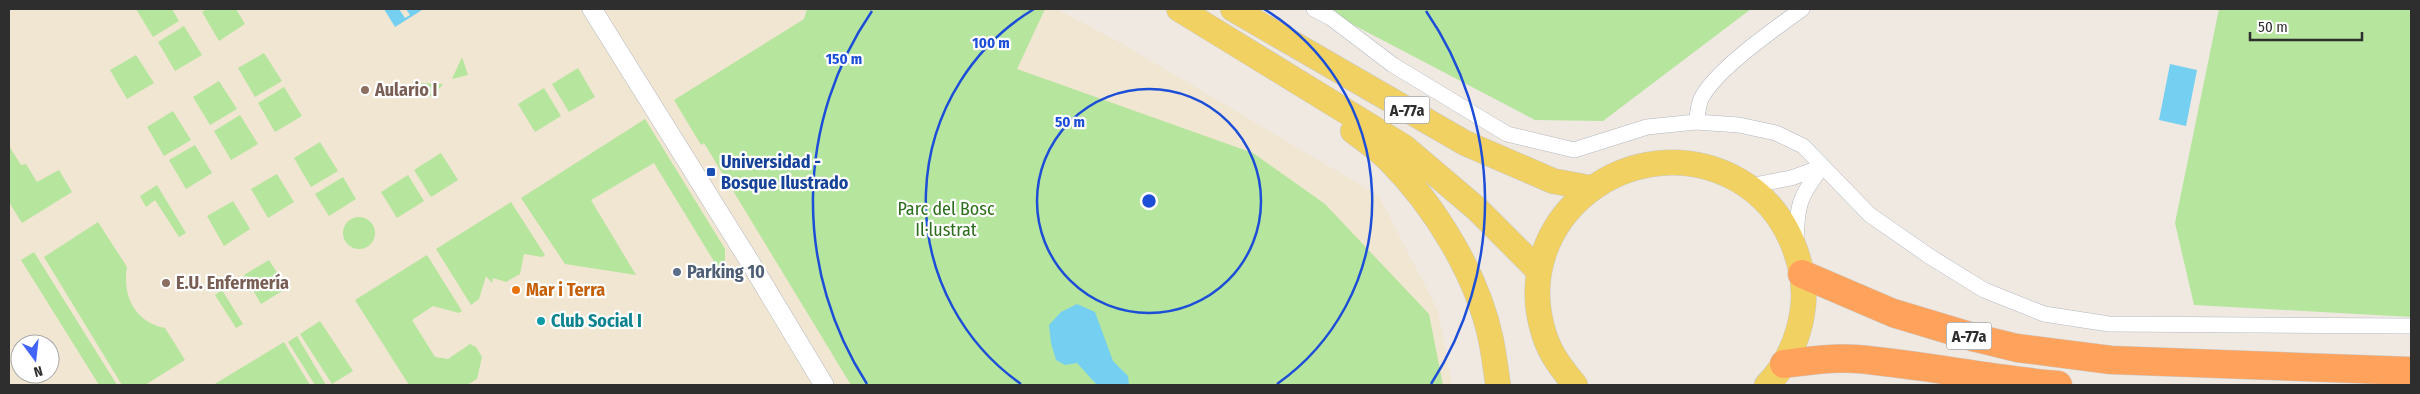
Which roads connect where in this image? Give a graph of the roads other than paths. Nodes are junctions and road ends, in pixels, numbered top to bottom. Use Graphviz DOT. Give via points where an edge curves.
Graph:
graph roads {
  1 [pos="592,9"];
  2 [pos="1179,9"];
  3 [pos="1233,9"];
  4 [pos="1314,9"];
  5 [pos="1802,9"];
  6 [pos="1270,63"];
  7 [pos="1696,122"];
  8 [pos="1822,167"];
  9 [pos="1749,186"];
  10 [pos="1590,188"];
  11 [pos="1799,262"];
  12 [pos="1540,272"];
  13 [pos="2411,326"];
  14 [pos="1784,364"];
  15 [pos="2411,372"];
  16 [pos="1553,374"];
  17 [pos="824,385"];
  18 [pos="1498,385"];
  19 [pos="1574,385"];
  20 [pos="1767,385"];
  21 [pos="2058,385"];
  1 -- 17 [label="street"];
  2 -- 6 [label="main road, A-77a"];
  3 -- 10 [label="main road, A-77a" via="1465,143 1553,181"];
  4 -- 7 [label="street" via="1393,65 1507,134 1574,150 1647,127"];
  5 -- 7 [label="street" via="1757,42 1718,77 1700,99"];
  6 -- 12 [label="main road, A-77a" via="1404,147 1477,209"];
  6 -- 18 [label="main road" via="1388,159 1422,197 1448,236 1474,287 1491,338"];
  7 -- 8 [label="street" via="1739,125 1776,133 1803,146"];
  8 -- 9 [label="street" via="1790,178"];
  8 -- 11 [label="street" via="1806,187 1797,211"];
  8 -- 13 [label="street" via="1870,215 1929,256 1984,290 2044,314 2109,324"];
  9 -- 10 [label="main road" via="1706,167 1669,162 1641,165"];
  9 -- 11 [label="main road" via="1785,225"];
  10 -- 12 [label="main road" via="1567,212 1549,240"];
  11 -- 14 [label="main road" via="1804,305 1797,336"];
  11 -- 15 [label="highway, A-77a" via="1893,313 2017,348 2111,360"];
  12 -- 16 [label="main road" via="1539,310"];
  14 -- 20 [label="main road"];
  14 -- 21 [label="highway, A-77a" via="1819,359 1856,359 1999,380"];
  16 -- 19 [label="main road"];
}
